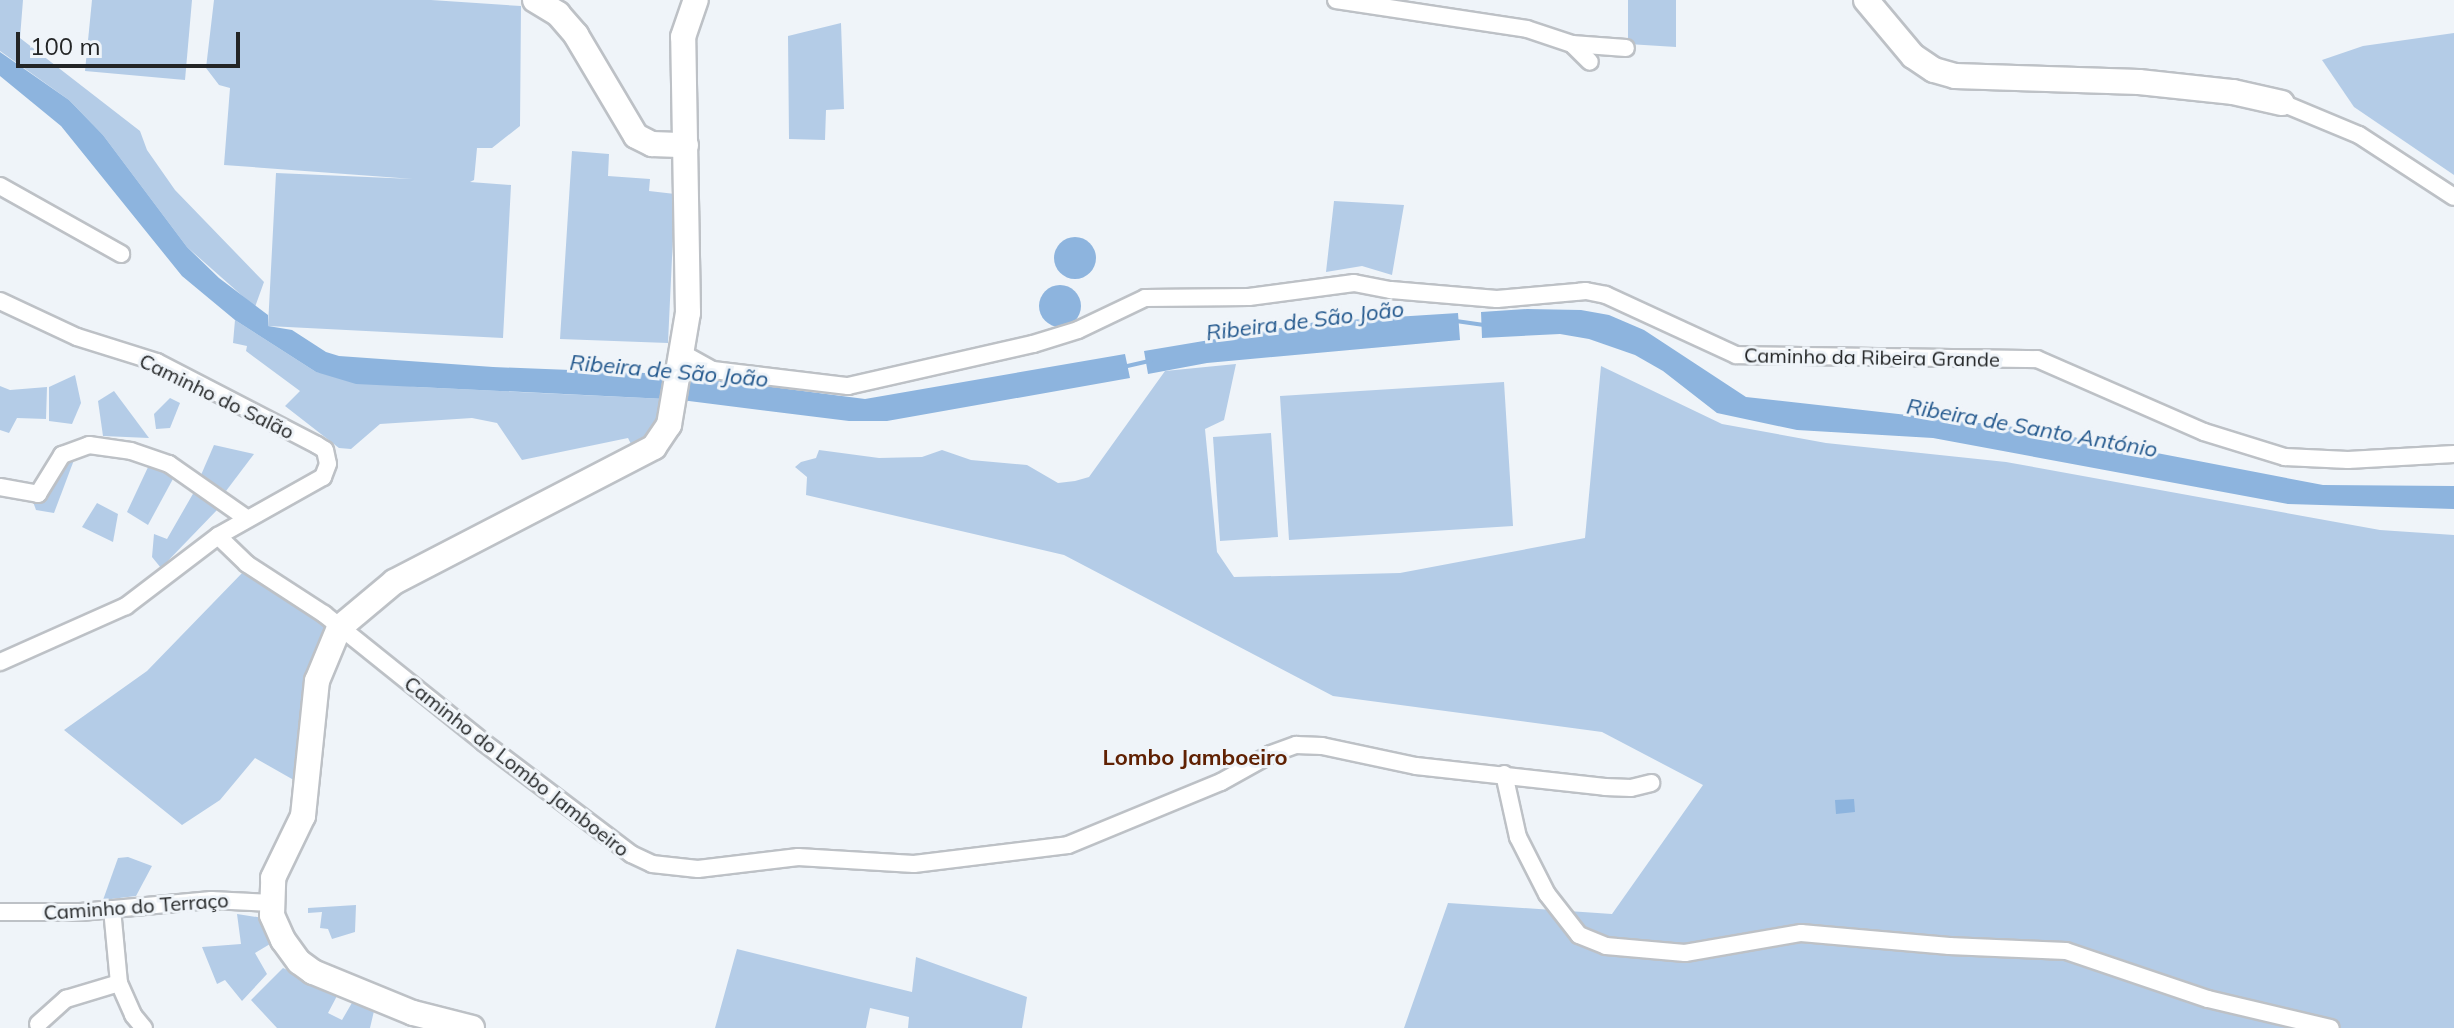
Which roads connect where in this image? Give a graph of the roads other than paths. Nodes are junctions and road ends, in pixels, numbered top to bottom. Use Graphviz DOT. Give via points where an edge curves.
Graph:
graph roads {
  1 [pos="535,0"];
  2 [pos="696,0"];
  3 [pos="1336,0"];
  4 [pos="1866,0"];
  5 [pos="1572,44"];
  6 [pos="1626,48"];
  7 [pos="1590,62"];
  8 [pos="2282,103"];
  9 [pos="686,145"];
  10 [pos="0,186"];
  11 [pos="2454,197"];
  12 [pos="121,254"];
  13 [pos="0,301"];
  14 [pos="680,364"];
  15 [pos="2454,454"];
  16 [pos="0,487"];
  17 [pos="246,518"];
  18 [pos="218,536"];
  19 [pos="339,628"];
  20 [pos="0,662"];
  21 [pos="1504,774"];
  22 [pos="1651,783"];
  23 [pos="272,903"];
  24 [pos="112,909"];
  25 [pos="0,912"];
  26 [pos="119,983"];
  27 [pos="38,1024"];
  28 [pos="144,1028"];
  29 [pos="472,1028"];
  30 [pos="2331,1028"];
  1 -- 9 [label="main road" via="558,14 576,35 636,136 655,145"];
  2 -- 9 [label="main road" via="683,37"];
  3 -- 5 [label="street" via="1527,29"];
  4 -- 8 [label="main road" via="1913,56 1955,76 2139,82"];
  5 -- 6 [label="street"];
  5 -- 7 [label="street"];
  8 -- 11 [label="street" via="2359,135"];
  9 -- 14 [label="main road" via="689,290"];
  10 -- 12 [label="street"];
  13 -- 17 [label="street, Caminho do Salão" via="77,337 157,362 325,450 328,464 323,477"];
  14 -- 15 [label="street, Caminho da Ribeira Grande" via="848,386 1033,344 1078,330 1145,298 1249,297 1354,283 1497,299 1573,291 1606,295 1736,355 2037,359 2204,432 2285,457 2348,460"];
  14 -- 19 [label="main road" via="669,425 654,447 394,582"];
  16 -- 17 [label="street" via="38,494 62,455 89,445 169,464"];
  17 -- 18 [label="street"];
  18 -- 19 [label="street, Caminho do Lombo Jamboeiro" via="247,564"];
  18 -- 20 [label="street" via="126,606"];
  19 -- 21 [label="street, Caminho do Lombo Jamboeiro" via="631,854 669,867 698,869 798,857 914,864 1068,845 1296,745 1416,766"];
  19 -- 23 [label="main road" via="317,681 303,816 277,866"];
  21 -- 22 [label="street, Caminho do Lombo Jamboeiro" via="1605,787"];
  21 -- 30 [label="street" via="1518,837 1547,894 1579,935 1606,946 1685,953 1801,933 2066,951 2208,999"];
  23 -- 24 [label="street, Caminho do Terraço" via="211,900"];
  23 -- 29 [label="main road" via="277,929 289,950 313,972 413,1013"];
  24 -- 25 [label="street, Caminho do Terraço"];
  24 -- 26 [label="street"];
  26 -- 27 [label="street" via="66,999"];
  26 -- 28 [label="street"];
}
